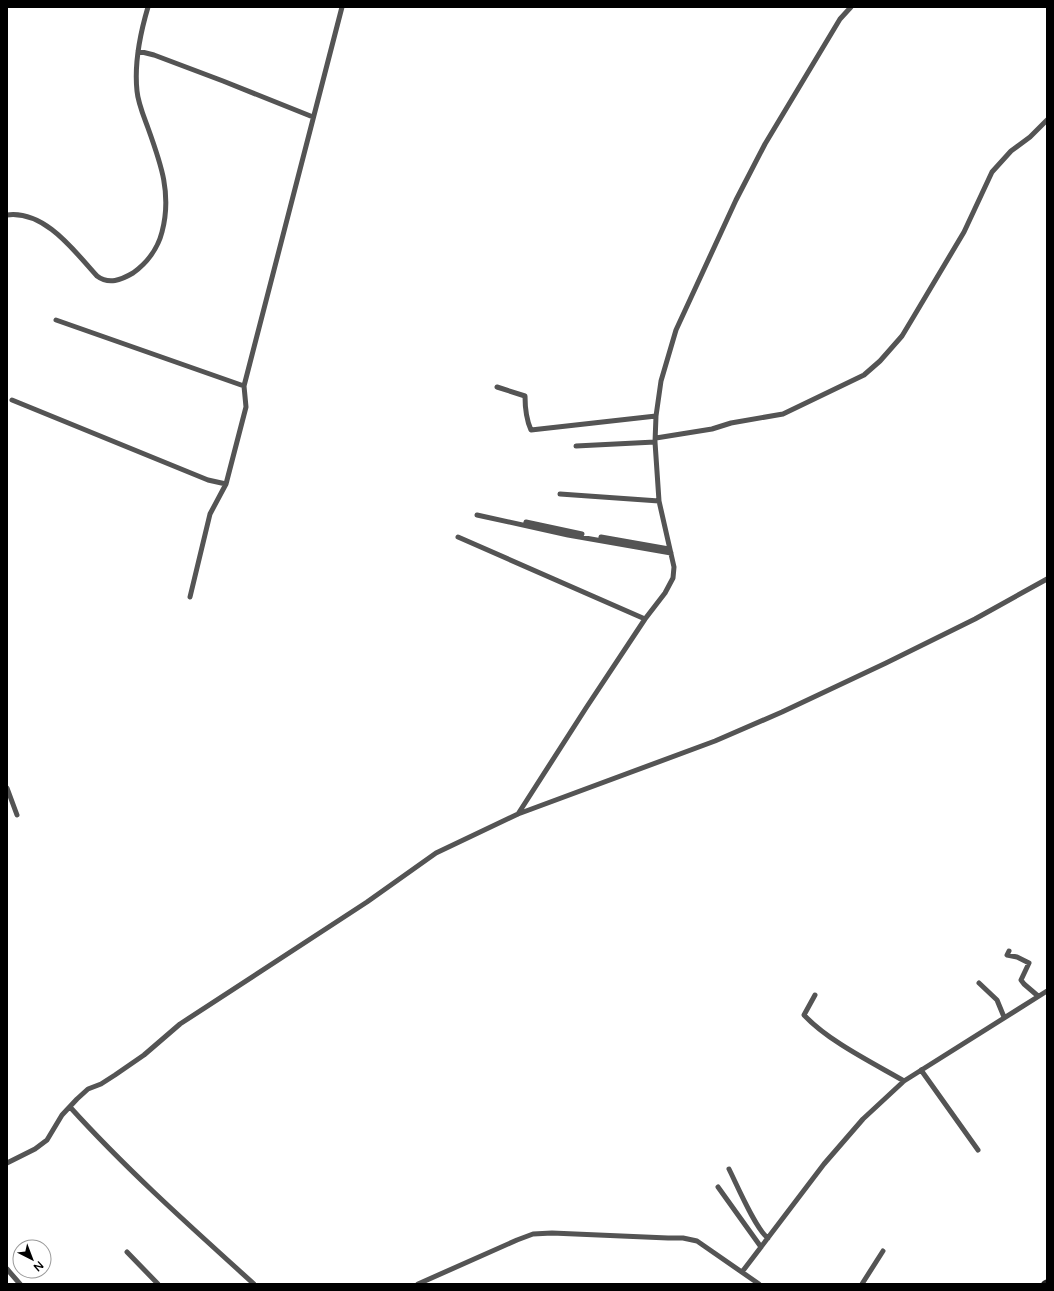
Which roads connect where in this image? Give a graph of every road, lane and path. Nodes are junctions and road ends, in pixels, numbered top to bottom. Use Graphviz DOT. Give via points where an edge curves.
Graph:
graph roads {
  1 [pos="148,7"];
  2 [pos="342,7"];
  3 [pos="851,7"];
  4 [pos="138,51"];
  5 [pos="313,117"];
  6 [pos="1047,120"];
  7 [pos="7,215"];
  8 [pos="56,320"];
  9 [pos="244,386"];
  10 [pos="497,387"];
  11 [pos="12,400"];
  12 [pos="656,416"];
  13 [pos="655,440"];
  14 [pos="576,446"];
  15 [pos="226,484"];
  16 [pos="560,494"];
  17 [pos="659,501"];
  18 [pos="477,515"];
  19 [pos="526,522"];
  20 [pos="458,537"];
  21 [pos="670,551"];
  22 [pos="1047,579"];
  23 [pos="190,597"];
  24 [pos="645,619"];
  25 [pos="7,788"];
  26 [pos="518,814"];
  27 [pos="17,815"];
  28 [pos="1009,951"];
  29 [pos="980,983"];
  30 [pos="1047,991"];
  31 [pos="815,995"];
  32 [pos="1038,996"];
  33 [pos="1004,1017"];
  34 [pos="921,1070"];
  35 [pos="904,1081"];
  36 [pos="70,1107"];
  37 [pos="978,1150"];
  38 [pos="7,1163"];
  39 [pos="729,1169"];
  40 [pos="718,1187"];
  41 [pos="768,1238"];
  42 [pos="761,1247"];
  43 [pos="883,1251"];
  44 [pos="128,1252"];
  45 [pos="7,1269"];
  46 [pos="742,1272"];
  47 [pos="20,1284"];
  48 [pos="158,1284"];
  49 [pos="254,1284"];
  50 [pos="418,1284"];
  51 [pos="759,1284"];
  52 [pos="862,1284"];
  1 -- 4 [label="street"];
  2 -- 5 [label="street"];
  3 -- 12 [label="street" via="840,19 765,144 736,200 676,330 661,381"];
  4 -- 5 [label="street"];
  4 -- 7 [label="street" via="137,93 158,155 167,194 166,217 160,238 150,257 141,267 124,278 115,281 102,280 54,231 32,219"];
  5 -- 9 [label="street"];
  6 -- 13 [label="street" via="1011,151 992,172 964,232 902,336 864,375 783,414"];
  8 -- 9 [label="street"];
  9 -- 15 [label="street" via="246,407"];
  10 -- 12 [label="street" via="525,396 527,421 531,430"];
  11 -- 15 [label="street" via="208,480"];
  12 -- 13 [label="street"];
  13 -- 14 [label="street"];
  13 -- 17 [label="street"];
  15 -- 23 [label="street" via="210,514"];
  16 -- 17 [label="street"];
  17 -- 21 [label="street"];
  18 -- 21 [label="street" via="568,535"];
  19 -- 21 [label="street"];
  20 -- 24 [label="street"];
  21 -- 24 [label="street" via="674,567 673,578 665,594"];
  22 -- 26 [label="street" via="975,619 782,712 716,741"];
  24 -- 26 [label="street"];
  25 -- 27 [label="street"];
  26 -- 36 [label="street" via="436,853 367,902 180,1024 144,1055 101,1084 88,1089"];
  28 -- 32 [label="street" via="1007,955 1029,963 1021,980"];
  29 -- 33 [label="street" via="997,1000"];
  30 -- 32 [label="street"];
  31 -- 35 [label="street" via="804,1015 811,1022 845,1046"];
  32 -- 33 [label="street"];
  33 -- 34 [label="street"];
  34 -- 35 [label="street"];
  34 -- 37 [label="street"];
  35 -- 41 [label="street" via="863,1119 824,1164"];
  36 -- 38 [label="street" via="47,1140"];
  36 -- 49 [label="street" via="125,1164"];
  39 -- 41 [label="street" via="757,1225"];
  40 -- 42 [label="street"];
  41 -- 42 [label="street"];
  42 -- 46 [label="street"];
  43 -- 52 [label="street"];
  44 -- 48 [label="street"];
  45 -- 47 [label="street"];
  46 -- 50 [label="street" via="697,1241 683,1238 552,1233 533,1234 517,1240"];
  46 -- 51 [label="street"];
}
